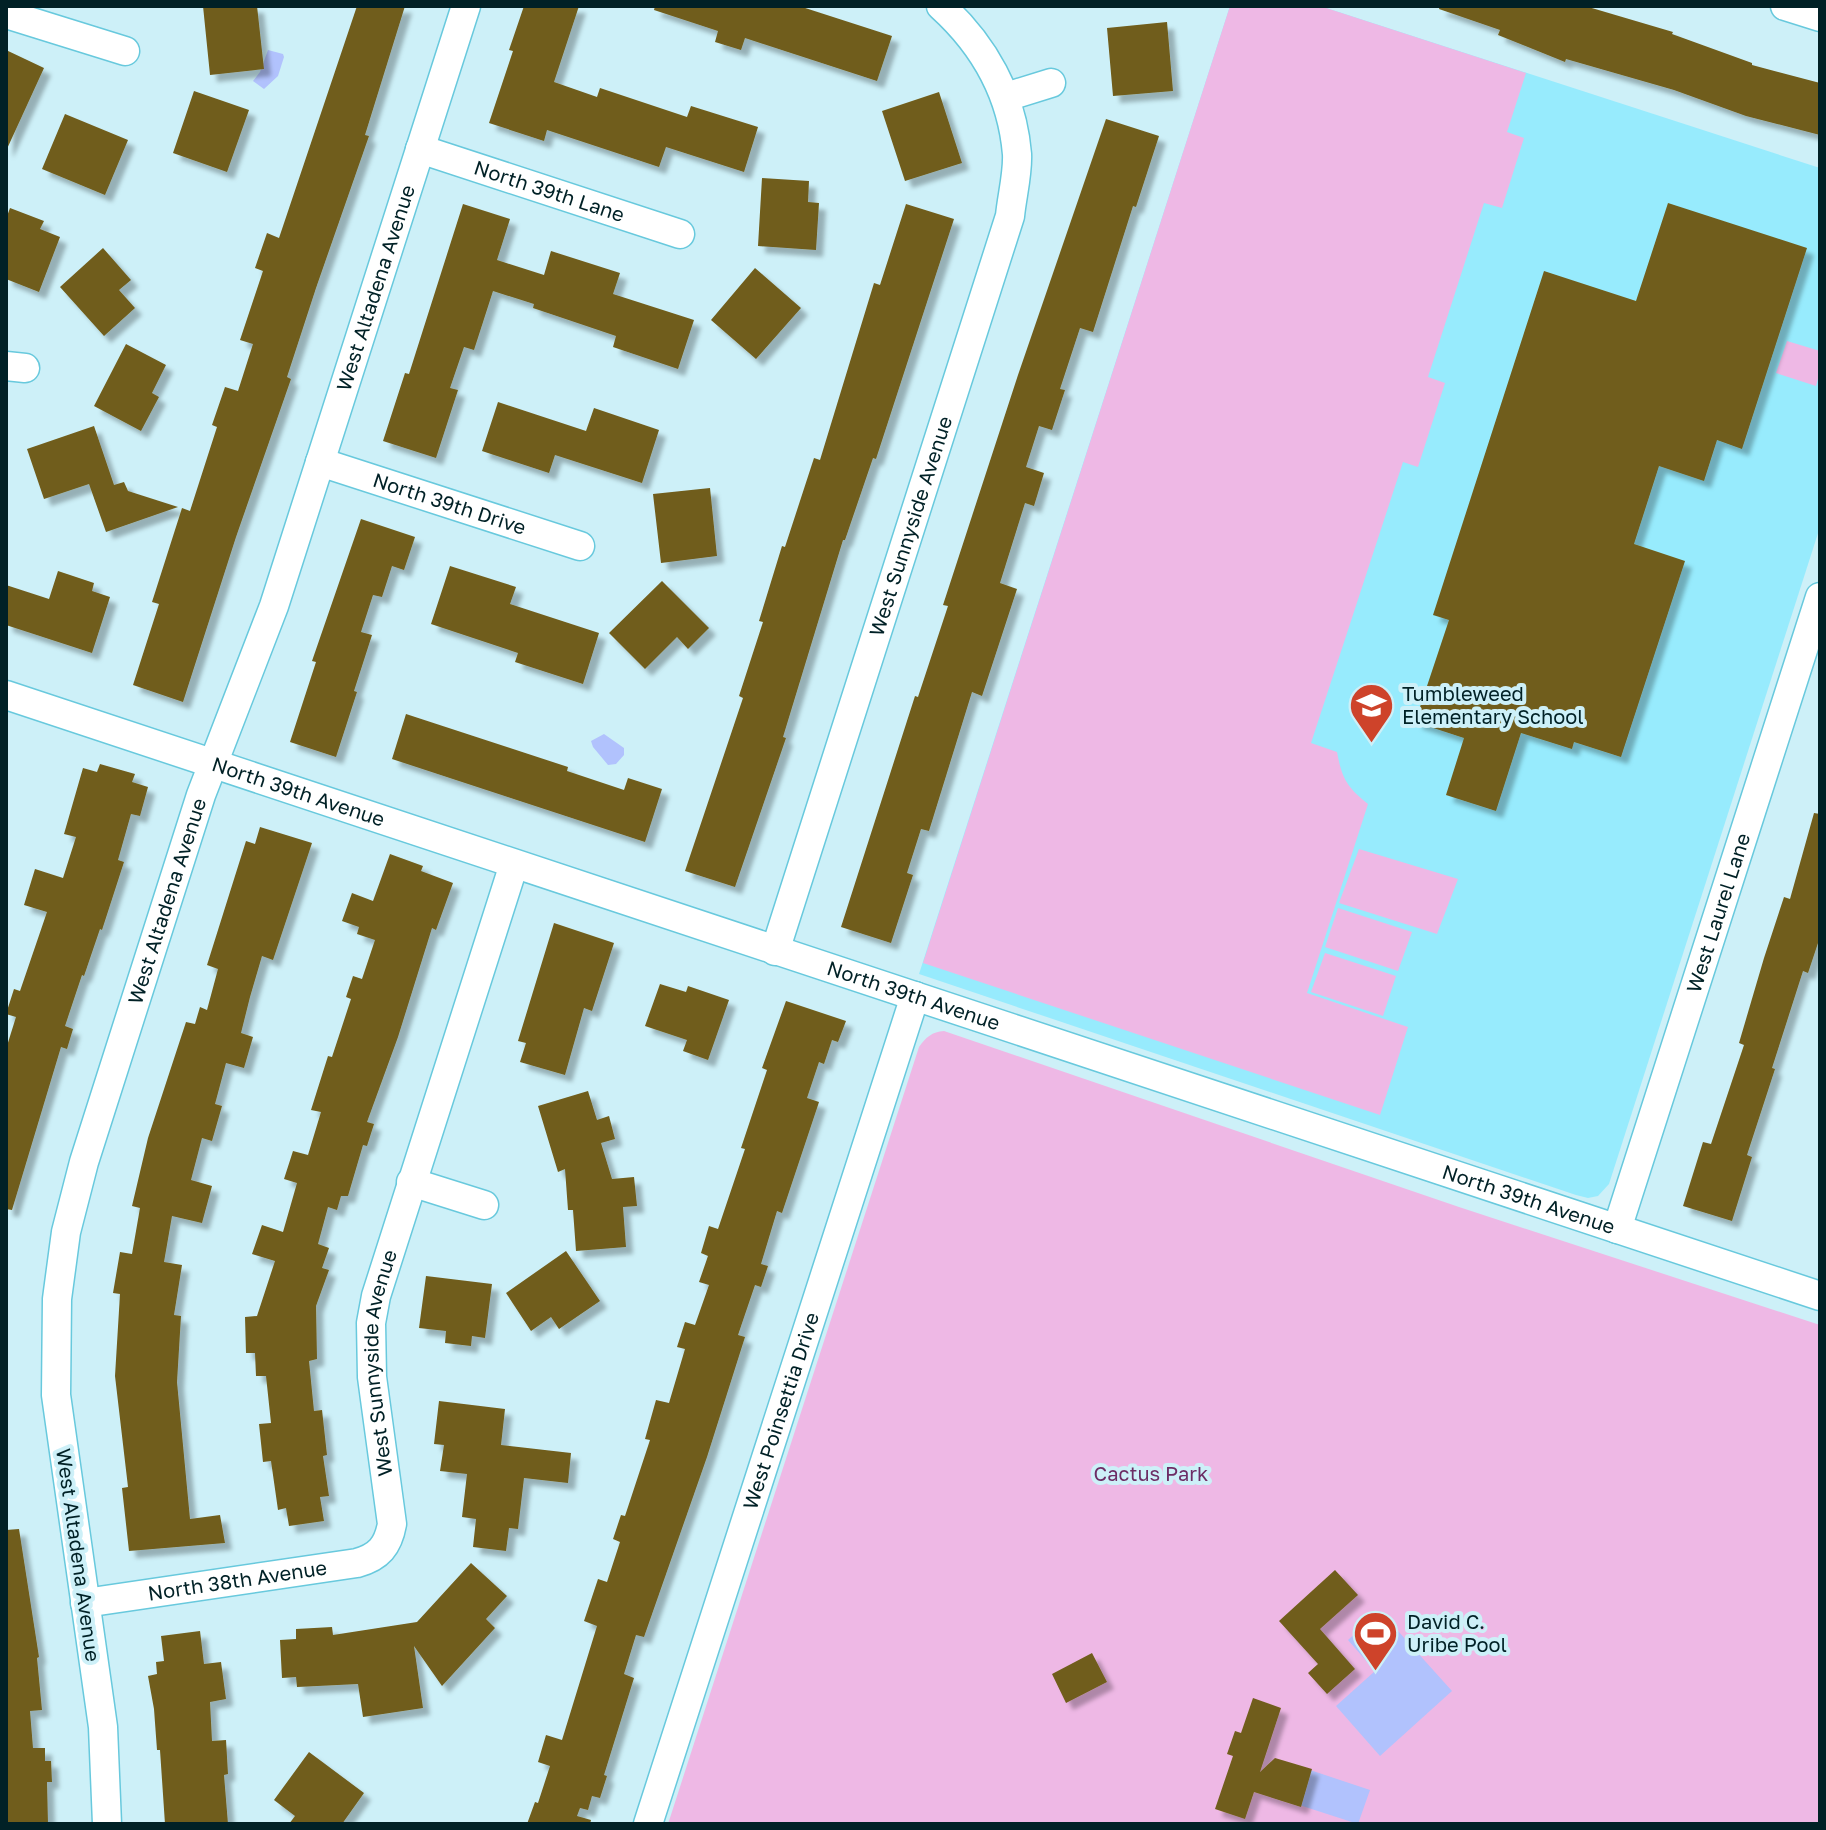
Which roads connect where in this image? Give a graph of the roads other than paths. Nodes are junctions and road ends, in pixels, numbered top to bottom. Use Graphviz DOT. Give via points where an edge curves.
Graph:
graph roads {
  1 [pos="466,6"];
  2 [pos="941,6"];
  3 [pos="1785,6"];
  4 [pos="6,14"];
  5 [pos="1820,17"];
  6 [pos="125,51"];
  7 [pos="1051,83"];
  8 [pos="1006,97"];
  9 [pos="420,149"];
  10 [pos="680,234"];
  11 [pos="320,462"];
  12 [pos="580,546"];
  13 [pos="1820,597"];
  14 [pos="6,695"];
  15 [pos="212,763"];
  16 [pos="514,864"];
  17 [pos="775,951"];
  18 [pos="915,996"];
  19 [pos="411,1182"];
  20 [pos="484,1205"];
  21 [pos="1617,1229"];
  22 [pos="1820,1296"];
  23 [pos="385,1547"];
  24 [pos="85,1603"];
  25 [pos="107,1824"];
  26 [pos="648,1824"];
  1 -- 9 [label="street, West Altadena Avenue"];
  2 -- 8 [label="street, West Sunnyside Avenue" via="965,28"];
  3 -- 5 [label="street"];
  4 -- 6 [label="street"];
  7 -- 8 [label="street"];
  8 -- 17 [label="street, West Sunnyside Avenue" via="1017,156 1010,216"];
  9 -- 10 [label="street, North 39th Lane"];
  9 -- 11 [label="street, West Altadena Avenue"];
  11 -- 12 [label="street, North 39th Drive"];
  11 -- 15 [label="street, West Altadena Avenue" via="262,641"];
  13 -- 21 [label="street, West Laurel Lane"];
  14 -- 15 [label="street, North 39th Avenue"];
  15 -- 16 [label="street, North 39th Avenue"];
  15 -- 24 [label="street, West Altadena Avenue" via="84,1162 60,1263 56,1395"];
  16 -- 17 [label="street, North 39th Avenue"];
  16 -- 19 [label="street, West Sunnyside Avenue"];
  17 -- 18 [label="street, North 39th Avenue"];
  18 -- 21 [label="street, North 39th Avenue"];
  18 -- 26 [label="street, West Poinsettia Drive"];
  19 -- 20 [label="street"];
  19 -- 23 [label="street, West Sunnyside Avenue" via="371,1323 372,1377 392,1513"];
  21 -- 22 [label="street, North 39th Avenue"];
  23 -- 24 [label="street, North 38th Avenue" via="357,1563"];
  24 -- 25 [label="street, West Altadena Avenue" via="103,1727"];
}
